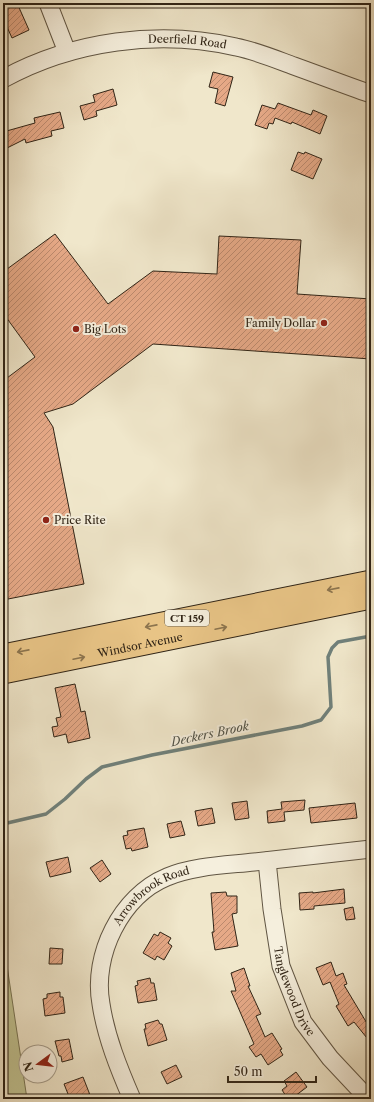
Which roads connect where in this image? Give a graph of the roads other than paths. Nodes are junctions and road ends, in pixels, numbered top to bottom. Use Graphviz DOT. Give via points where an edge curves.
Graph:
graph roads {
  1 [pos="48,3"];
  2 [pos="67,52"];
  3 [pos="3,79"];
  4 [pos="371,94"];
  5 [pos="371,587"];
  6 [pos="100,644"];
  7 [pos="3,655"];
  8 [pos="3,674"];
  9 [pos="371,849"];
  10 [pos="267,861"];
  11 [pos="371,1098"];
  12 [pos="132,1099"];
  1 -- 2 [label="street"];
  2 -- 3 [label="street, Deerfield Road"];
  2 -- 4 [label="street, Deerfield Road" via="98,44 127,41 195,41 236,47 256,53"];
  5 -- 6 [label="main road, Windsor Avenue / CT 159"];
  6 -- 7 [label="main road, Windsor Avenue / CT 159, one-way"];
  8 -- 6 [label="main road, Windsor Avenue / CT 159, one-way"];
  9 -- 10 [label="street, Arrowbrook Road"];
  10 -- 11 [label="street, Tanglewood Drive" via="281,966 303,1022 330,1058"];
  10 -- 12 [label="street, Arrowbrook Road" via="200,868 167,876 127,907 112,931 100,978 100,1004 121,1075"];
}
